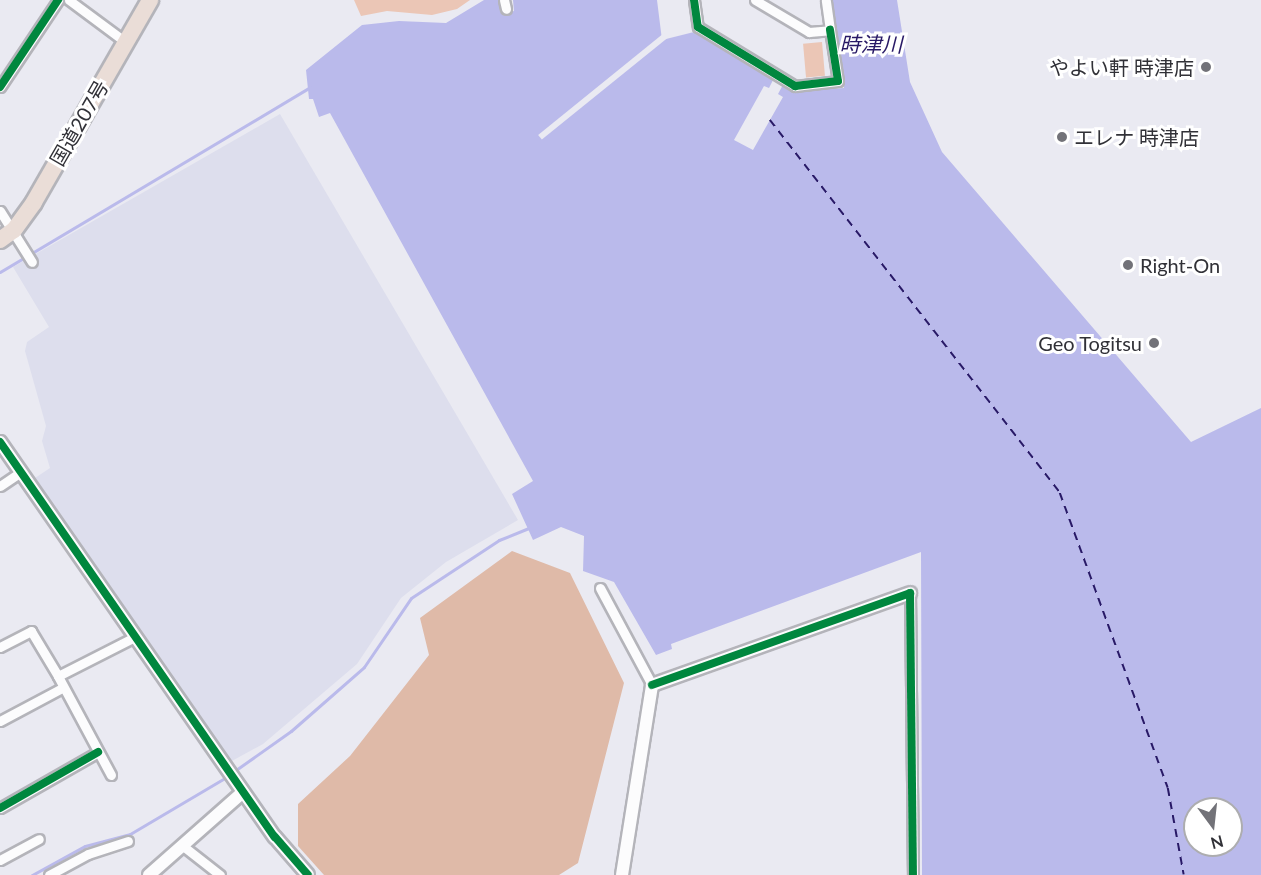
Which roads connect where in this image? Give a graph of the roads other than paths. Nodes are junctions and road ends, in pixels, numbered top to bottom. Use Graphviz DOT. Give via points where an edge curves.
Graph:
graph roads {
  1 [pos="58,0"];
  2 [pos="69,0"];
  3 [pos="150,0"];
  4 [pos="694,0"];
  5 [pos="755,0"];
  6 [pos="826,0"];
  7 [pos="830,30"];
  8 [pos="127,43"];
  9 [pos="0,87"];
  10 [pos="0,211"];
  11 [pos="17,237"];
  12 [pos="0,240"];
  13 [pos="32,262"];
  14 [pos="0,442"];
  15 [pos="21,472"];
  16 [pos="0,486"];
  17 [pos="600,588"];
  18 [pos="910,593"];
  19 [pos="135,637"];
  20 [pos="0,647"];
  21 [pos="58,676"];
  22 [pos="652,685"];
  23 [pos="62,688"];
  24 [pos="0,721"];
  25 [pos="98,753"];
  26 [pos="111,775"];
  27 [pos="243,792"];
  28 [pos="0,808"];
  29 [pos="39,839"];
  30 [pos="128,841"];
  31 [pos="183,846"];
  32 [pos="0,860"];
  33 [pos="50,875"];
  34 [pos="149,875"];
  35 [pos="220,875"];
  36 [pos="308,875"];
  37 [pos="622,875"];
  38 [pos="913,875"];
  1 -- 9 [label="street"];
  2 -- 8 [label="street"];
  3 -- 8 [label="highway, 国道207号"];
  4 -- 7 [label="street" via="698,27 795,86 838,81"];
  5 -- 7 [label="street" via="809,32"];
  6 -- 7 [label="street"];
  8 -- 11 [label="highway, 国道207号"];
  10 -- 11 [label="street"];
  11 -- 12 [label="highway, 国道207号"];
  11 -- 13 [label="street"];
  14 -- 15 [label="street"];
  15 -- 16 [label="street"];
  15 -- 19 [label="street"];
  17 -- 22 [label="street"];
  18 -- 22 [label="street"];
  18 -- 38 [label="street"];
  19 -- 21 [label="street"];
  19 -- 27 [label="street"];
  20 -- 21 [label="street" via="31,631"];
  21 -- 23 [label="street"];
  22 -- 37 [label="street"];
  23 -- 24 [label="street"];
  23 -- 25 [label="street"];
  25 -- 26 [label="street"];
  25 -- 28 [label="street"];
  27 -- 31 [label="street"];
  27 -- 36 [label="street"];
  29 -- 32 [label="street"];
  30 -- 33 [label="street" via="88,854"];
  31 -- 34 [label="street"];
  31 -- 35 [label="street"];
}
